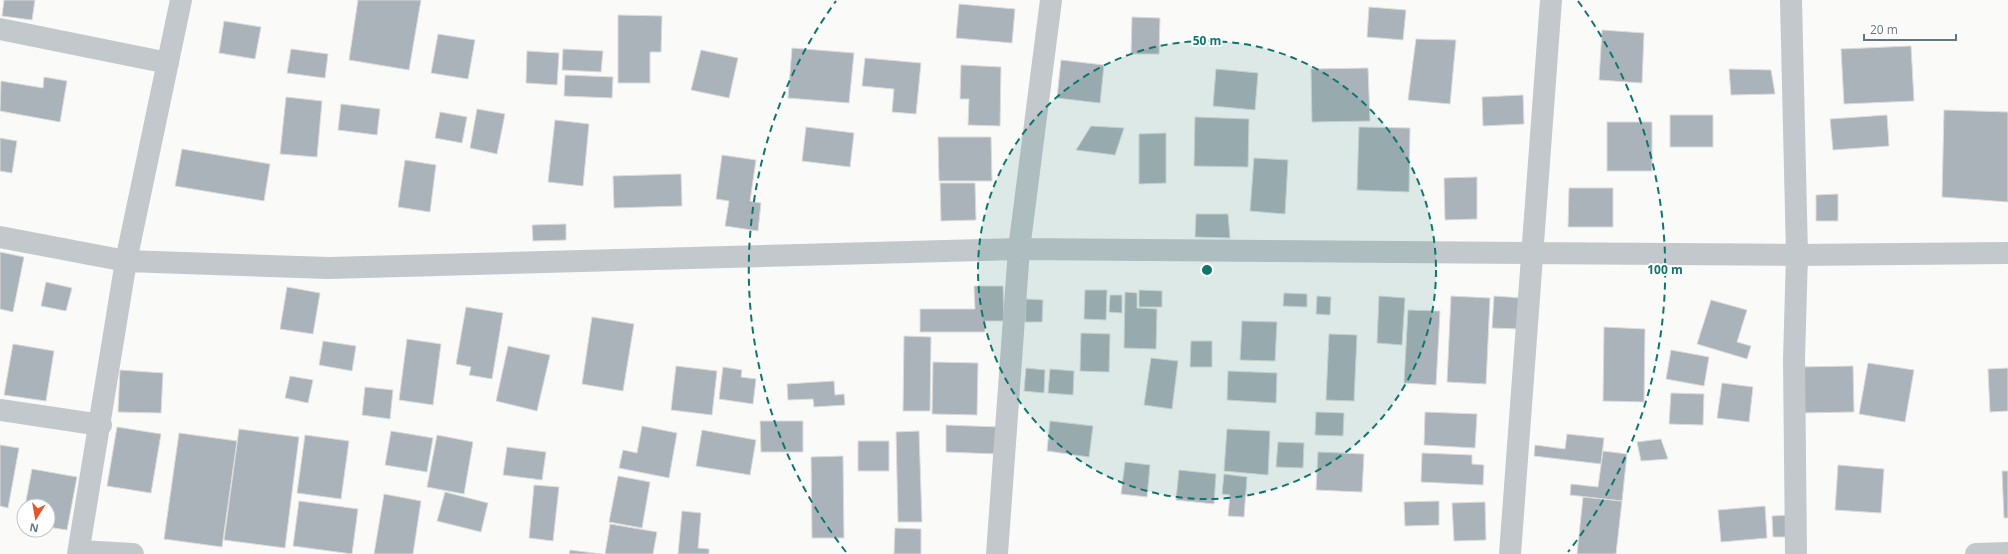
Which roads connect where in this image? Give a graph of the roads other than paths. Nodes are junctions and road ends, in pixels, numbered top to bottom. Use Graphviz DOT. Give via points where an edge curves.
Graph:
graph roads {
  1 [pos="181,0"];
  2 [pos="1051,0"];
  3 [pos="1551,0"];
  4 [pos="1791,0"];
  5 [pos="0,29"];
  6 [pos="168,63"];
  7 [pos="0,238"];
  8 [pos="1019,250"];
  9 [pos="1533,253"];
  10 [pos="2008,253"];
  11 [pos="1797,255"];
  12 [pos="126,261"];
  13 [pos="0,410"];
  14 [pos="101,426"];
  15 [pos="79,553"];
  16 [pos="2008,553"];
  17 [pos="133,554"];
  18 [pos="997,554"];
  19 [pos="1510,554"];
  20 [pos="1796,554"];
  21 [pos="1976,554"];
  1 -- 6 [label="street"];
  2 -- 8 [label="street"];
  3 -- 9 [label="street"];
  4 -- 11 [label="street"];
  5 -- 6 [label="street"];
  6 -- 12 [label="street"];
  7 -- 12 [label="street"];
  8 -- 9 [label="street"];
  8 -- 12 [label="street" via="329,268"];
  8 -- 18 [label="street"];
  9 -- 11 [label="street"];
  9 -- 19 [label="street"];
  10 -- 11 [label="street"];
  11 -- 20 [label="street" via="1794,359"];
  12 -- 14 [label="street"];
  13 -- 14 [label="street"];
  14 -- 15 [label="street"];
  15 -- 17 [label="street"];
  16 -- 21 [label="street"];
}
